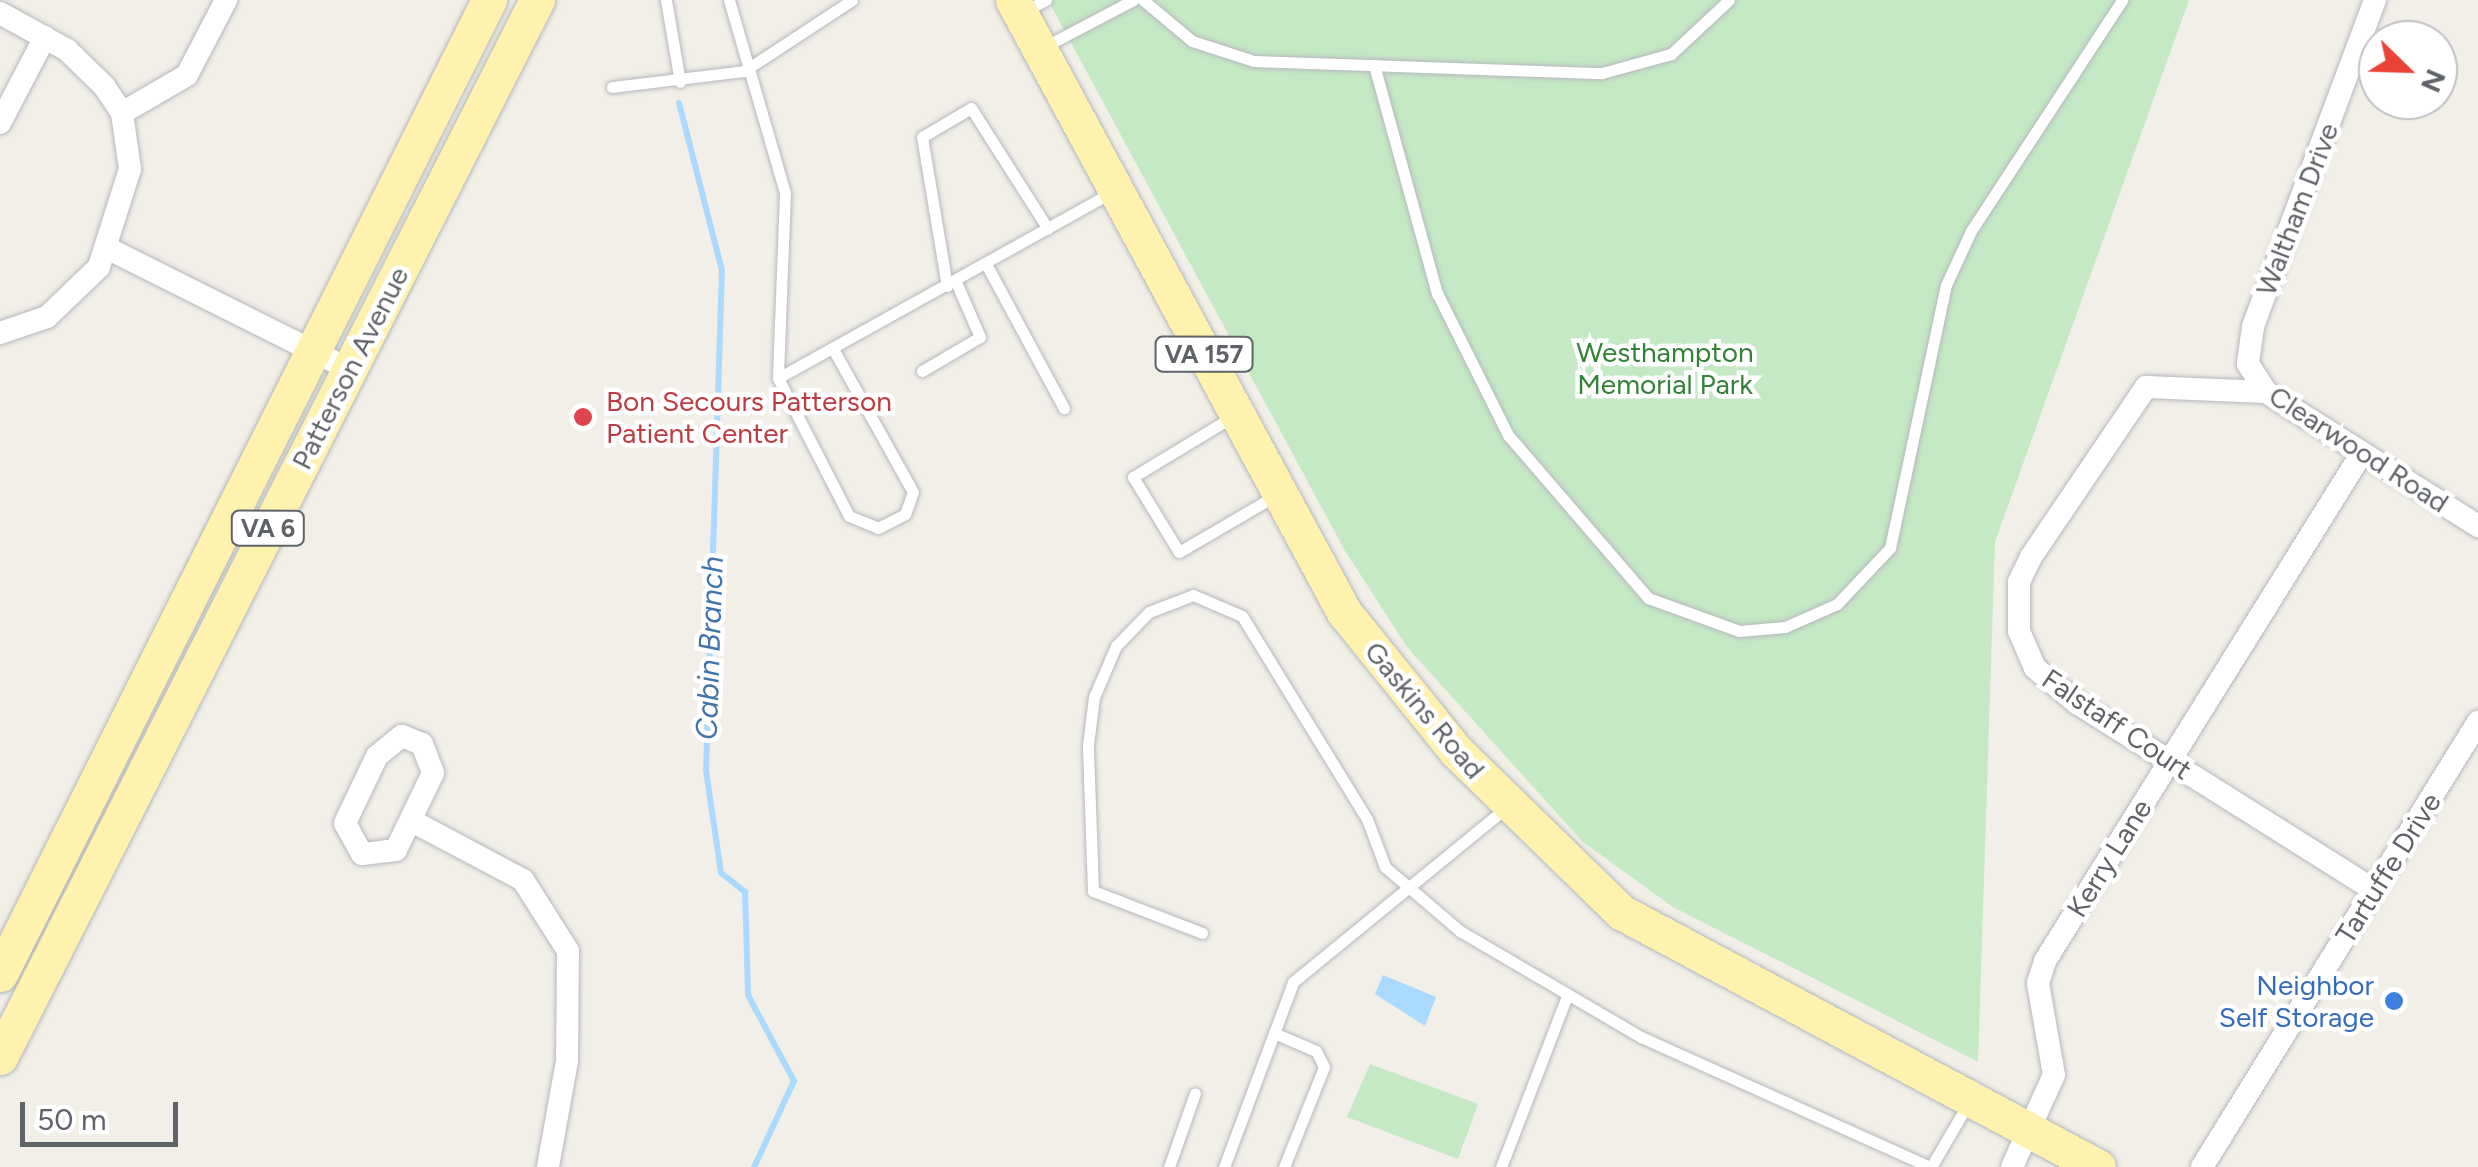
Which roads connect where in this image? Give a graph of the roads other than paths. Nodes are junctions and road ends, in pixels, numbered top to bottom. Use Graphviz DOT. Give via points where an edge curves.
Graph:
graph roads {
  1 [pos="226,0"];
  2 [pos="489,0"];
  3 [pos="537,0"];
  4 [pos="666,0"];
  5 [pos="729,0"];
  6 [pos="852,0"];
  7 [pos="1133,0"];
  8 [pos="1143,0"];
  9 [pos="1729,0"];
  10 [pos="2122,0"];
  11 [pos="2375,0"];
  12 [pos="1027,4"];
  13 [pos="0,13"];
  14 [pos="45,37"];
  15 [pos="1040,49"];
  16 [pos="1374,64"];
  17 [pos="744,71"];
  18 [pos="680,82"];
  19 [pos="612,87"];
  20 [pos="122,113"];
  21 [pos="0,124"];
  22 [pos="1116,190"];
  23 [pos="1048,229"];
  24 [pos="109,249"];
  25 [pos="986,264"];
  26 [pos="951,284"];
  27 [pos="0,333"];
  28 [pos="833,349"];
  29 [pos="316,352"];
  30 [pos="2248,364"];
  31 [pos="350,370"];
  32 [pos="922,371"];
  33 [pos="778,378"];
  34 [pos="2266,392"];
  35 [pos="1064,408"];
  36 [pos="1236,414"];
  37 [pos="2362,453"];
  38 [pos="1279,494"];
  39 [pos="2478,526"];
  40 [pos="2478,722"];
  41 [pos="2169,762"];
  42 [pos="1508,806"];
  43 [pos="412,821"];
  44 [pos="1410,890"];
  45 [pos="2374,890"];
  46 [pos="1202,933"];
  47 [pos="0,974"];
  48 [pos="1567,996"];
  49 [pos="1274,1033"];
  50 [pos="0,1057"];
  51 [pos="1195,1093"];
  52 [pos="1972,1096"];
  53 [pos="2033,1131"];
  54 [pos="548,1167"];
  55 [pos="1170,1167"];
  56 [pos="1224,1167"];
  57 [pos="1284,1167"];
  58 [pos="1501,1167"];
  59 [pos="1930,1167"];
  60 [pos="2012,1167"];
  61 [pos="2098,1167"];
  62 [pos="2202,1167"];
  1 -- 20 [label="street" via="187,75"];
  2 -- 29 [label="main road, Patterson Avenue / VA 6"];
  3 -- 31 [label="main road, Patterson Avenue / VA 6"];
  4 -- 18 [label="lane"];
  5 -- 17 [label="lane"];
  6 -- 17 [label="lane"];
  7 -- 15 [label="lane"];
  8 -- 16 [label="lane" via="1222,54"];
  9 -- 16 [label="lane" via="1670,54 1635,70"];
  10 -- 16 [label="lane" via="1971,231 1946,285 1890,548 1837,604 1770,628 1688,620 1648,598 1508,436 1437,293"];
  11 -- 30 [label="street, Waltham Drive" via="2253,328"];
  12 -- 15 [label="main road, Gaskins Road / VA 157"];
  13 -- 14 [label="street"];
  14 -- 20 [label="street" via="85,66"];
  14 -- 21 [label="street"];
  15 -- 22 [label="main road, Gaskins Road / VA 157"];
  17 -- 18 [label="lane"];
  17 -- 33 [label="lane" via="778,150 785,193"];
  18 -- 19 [label="lane"];
  20 -- 24 [label="street" via="130,169"];
  22 -- 23 [label="lane"];
  22 -- 36 [label="main road, Gaskins Road / VA 157"];
  23 -- 25 [label="lane"];
  23 -- 26 [label="lane" via="971,108 922,137"];
  24 -- 27 [label="street" via="47,317"];
  24 -- 29 [label="street"];
  25 -- 26 [label="lane"];
  25 -- 35 [label="lane"];
  26 -- 28 [label="lane"];
  26 -- 32 [label="lane" via="980,337"];
  28 -- 33 [label="lane"];
  28 -- 33 [label="lane" via="913,492 905,514 878,528 849,516"];
  29 -- 31 [label="street"];
  29 -- 47 [label="main road, Patterson Avenue / VA 6"];
  30 -- 34 [label="street, Clearwood Road"];
  31 -- 50 [label="main road, Patterson Avenue / VA 6"];
  34 -- 37 [label="street, Clearwood Road"];
  34 -- 41 [label="street, Falstaff Court" via="2146,388 2019,582 2019,630 2034,668"];
  36 -- 38 [label="main road, Gaskins Road / VA 157"];
  36 -- 38 [label="lane" via="1134,477 1178,552"];
  37 -- 39 [label="street, Clearwood Road"];
  37 -- 41 [label="street, Kerry Lane"];
  38 -- 42 [label="main road, Gaskins Road / VA 157" via="1344,612"];
  40 -- 45 [label="street, Tartuffe Drive"];
  41 -- 45 [label="street, Falstaff Court"];
  41 -- 53 [label="street, Kerry Lane" via="2040,972 2055,1066"];
  42 -- 44 [label="lane"];
  42 -- 52 [label="main road, Gaskins Road / VA 157" via="1620,912"];
  43 -- 43 [label="street" via="396,850 383,855 362,854 344,832 377,756 402,736 422,744 433,773"];
  43 -- 54 [label="street" via="523,880 568,951 566,1061"];
  44 -- 46 [label="lane" via="1385,867 1367,819 1242,616 1193,595 1149,612 1116,646 1094,697 1088,745 1093,891"];
  44 -- 48 [label="lane"];
  44 -- 49 [label="lane" via="1308,964"];
  45 -- 62 [label="street, Tartuffe Drive"];
  48 -- 58 [label="lane"];
  48 -- 59 [label="lane"];
  49 -- 56 [label="lane"];
  49 -- 57 [label="lane" via="1316,1051 1324,1067"];
  51 -- 55 [label="lane"];
  52 -- 53 [label="main road, Gaskins Road / VA 157"];
  52 -- 59 [label="lane"];
  53 -- 60 [label="street, Kerry Lane"];
  53 -- 61 [label="main road, Gaskins Road / VA 157"];
}
